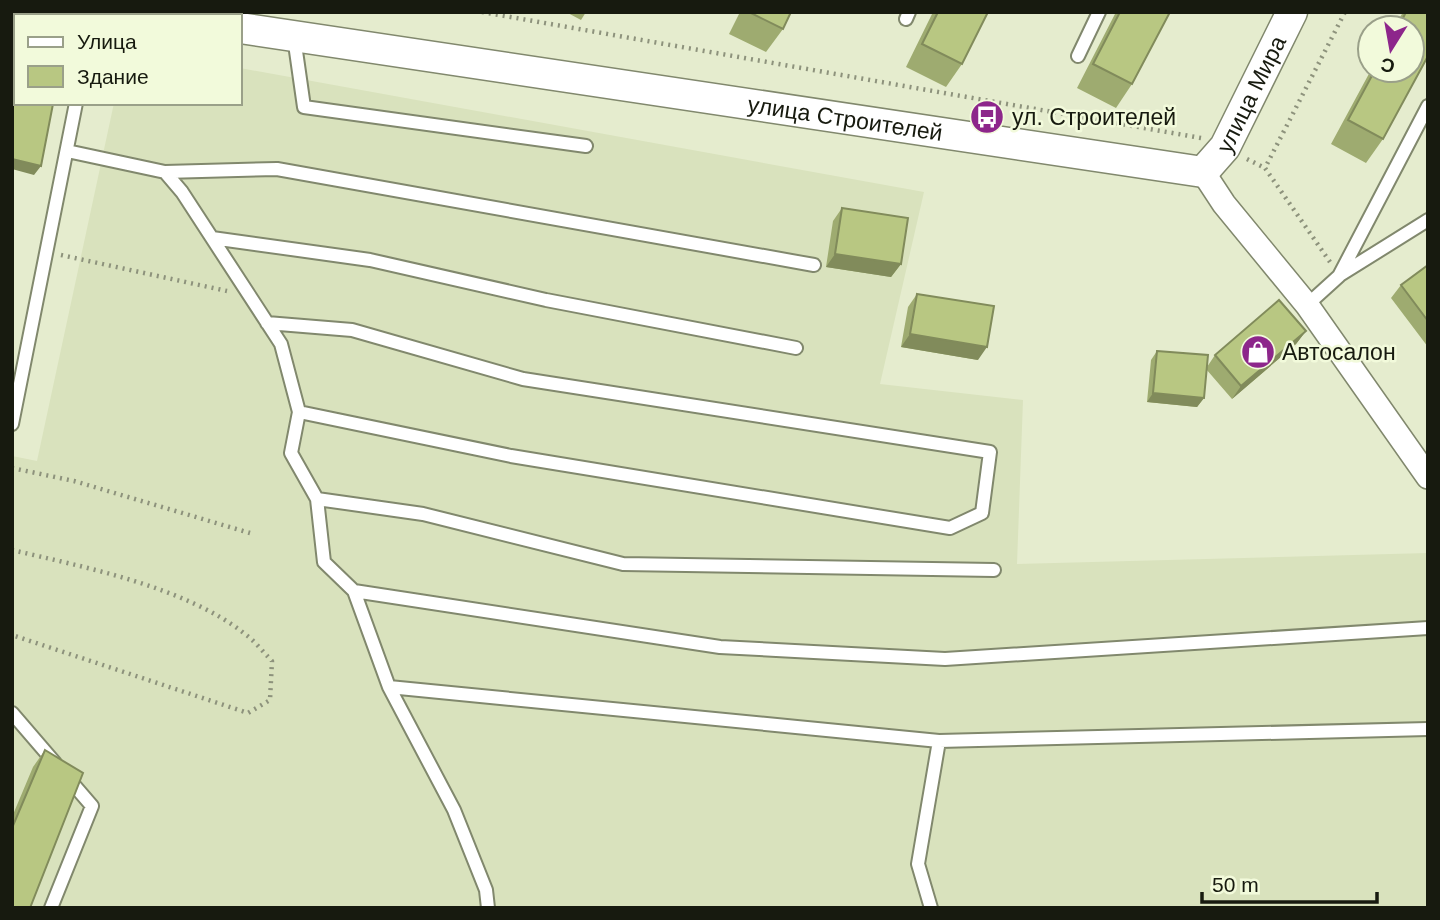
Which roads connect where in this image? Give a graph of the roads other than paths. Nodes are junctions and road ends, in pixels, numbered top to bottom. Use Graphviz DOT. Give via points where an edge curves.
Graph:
graph roads {
  1 [pos="139,12"];
  2 [pos="1099,12"];
  3 [pos="1292,12"];
  4 [pos="161,14"];
  5 [pos="242,28"];
  6 [pos="294,36"];
  7 [pos="1077,56"];
  8 [pos="76,105"];
  9 [pos="1428,106"];
  10 [pos="586,146"];
  11 [pos="66,151"];
  12 [pos="165,172"];
  13 [pos="1203,172"];
  14 [pos="1428,220"];
  15 [pos="212,238"];
  16 [pos="814,265"];
  17 [pos="1339,276"];
  18 [pos="1307,305"];
  19 [pos="267,323"];
  20 [pos="796,348"];
  21 [pos="299,412"];
  22 [pos="12,424"];
  23 [pos="1428,477"];
  24 [pos="317,499"];
  25 [pos="994,570"];
  26 [pos="354,591"];
  27 [pos="1428,628"];
  28 [pos="389,687"];
  29 [pos="12,713"];
  30 [pos="1428,729"];
  31 [pos="939,741"];
  32 [pos="51,908"];
  33 [pos="488,908"];
  34 [pos="930,908"];
  1 -- 4 [label="street"];
  2 -- 7 [label="lane"];
  3 -- 13 [label="street, улица Мира" via="1225,147"];
  5 -- 6 [label="street, улица Строителей"];
  6 -- 10 [label="lane" via="304,107"];
  6 -- 13 [label="street, улица Строителей"];
  8 -- 11 [label="lane"];
  9 -- 17 [label="lane"];
  11 -- 12 [label="lane"];
  11 -- 22 [label="lane"];
  12 -- 15 [label="lane"];
  12 -- 16 [label="lane" via="277,169"];
  13 -- 18 [label="street"];
  14 -- 17 [label="lane"];
  15 -- 19 [label="lane"];
  15 -- 20 [label="lane" via="370,260 546,300"];
  17 -- 18 [label="lane"];
  18 -- 23 [label="street"];
  19 -- 21 [label="lane" via="281,344"];
  19 -- 21 [label="lane" via="352,330 523,379 989,452 982,513 950,528 511,456"];
  21 -- 24 [label="lane" via="291,453"];
  24 -- 25 [label="lane" via="423,514 623,564"];
  24 -- 26 [label="lane" via="324,562"];
  26 -- 27 [label="lane" via="720,648 945,659"];
  26 -- 28 [label="lane"];
  28 -- 31 [label="lane"];
  28 -- 33 [label="lane" via="454,810 486,890"];
  29 -- 32 [label="lane" via="92,806"];
  30 -- 31 [label="lane"];
  31 -- 34 [label="lane" via="918,864"];
}
